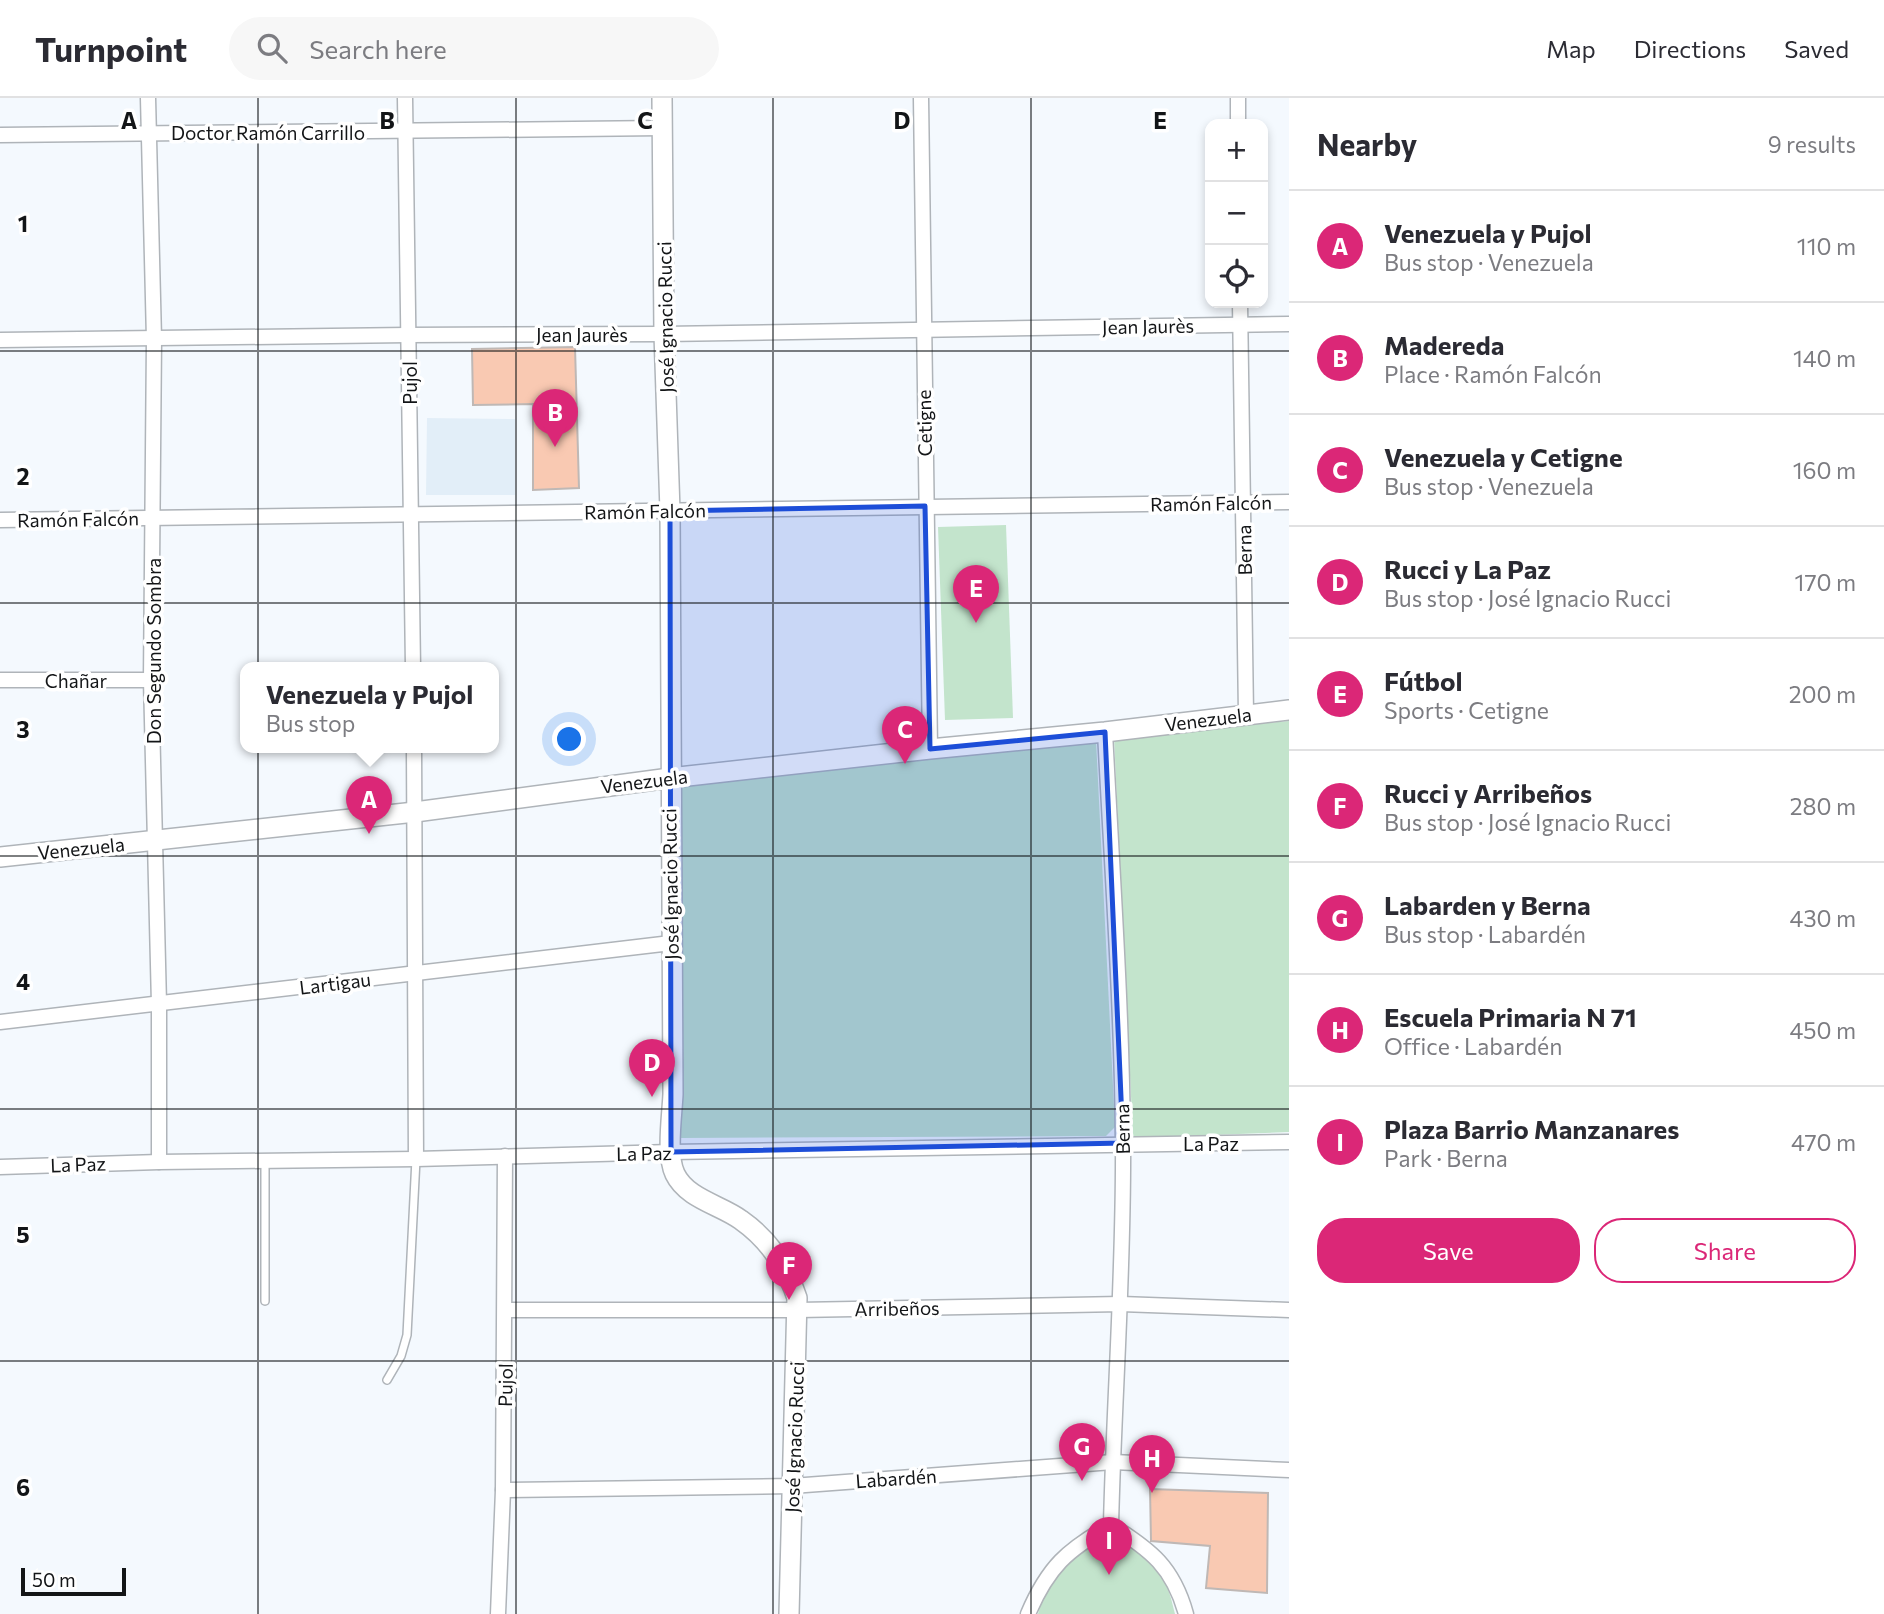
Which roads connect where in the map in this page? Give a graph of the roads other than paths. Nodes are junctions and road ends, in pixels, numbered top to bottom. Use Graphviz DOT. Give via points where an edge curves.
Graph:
graph roads {
  1 [pos="148,98"];
  2 [pos="405,98"];
  3 [pos="662,98"];
  4 [pos="921,98"];
  5 [pos="1238,98"];
  6 [pos="1238,119"];
  7 [pos="662,128"];
  8 [pos="405,132"];
  9 [pos="149,133"];
  10 [pos="0,135"];
  11 [pos="1240,308"];
  12 [pos="1240,324"];
  13 [pos="1289,324"];
  14 [pos="923,329"];
  15 [pos="664,334"];
  16 [pos="408,335"];
  17 [pos="154,339"];
  18 [pos="0,340"];
  19 [pos="1289,502"];
  20 [pos="1244,503"];
  21 [pos="925,506"];
  22 [pos="670,510"];
  23 [pos="410,514"];
  24 [pos="152,517"];
  25 [pos="0,520"];
  26 [pos="413,662"];
  27 [pos="0,680"];
  28 [pos="151,680"];
  29 [pos="1289,710"];
  30 [pos="1246,714"];
  31 [pos="1105,732"];
  32 [pos="930,749"];
  33 [pos="414,753"];
  34 [pos="670,778"];
  35 [pos="415,812"];
  36 [pos="156,841"];
  37 [pos="0,856"];
  38 [pos="671,943"];
  39 [pos="416,973"];
  40 [pos="159,1004"];
  41 [pos="0,1022"];
  42 [pos="1289,1142"];
  43 [pos="1123,1143"];
  44 [pos="671,1152"];
  45 [pos="505,1156"];
  46 [pos="416,1159"];
  47 [pos="265,1161"];
  48 [pos="159,1162"];
  49 [pos="0,1167"];
  50 [pos="265,1301"];
  51 [pos="1121,1304"];
  52 [pos="505,1310"];
  53 [pos="798,1310"];
  54 [pos="1289,1310"];
  55 [pos="387,1380"];
  56 [pos="1113,1462"];
  57 [pos="1289,1470"];
  58 [pos="792,1486"];
  59 [pos="503,1490"];
  60 [pos="1111,1525"];
  61 [pos="498,1614"];
  62 [pos="789,1614"];
  63 [pos="1028,1614"];
  64 [pos="1186,1614"];
  1 -- 9 [label="street, Don Segundo Sombra"];
  2 -- 8 [label="street, Pujol"];
  3 -- 7 [label="street, José Ignacio Rucci"];
  4 -- 14 [label="street, Cetigne"];
  5 -- 6 [label="street"];
  7 -- 8 [label="street, Doctor Ramón Carrillo"];
  7 -- 15 [label="street, José Ignacio Rucci"];
  8 -- 9 [label="street, Doctor Ramón Carrillo"];
  8 -- 16 [label="street, Pujol"];
  9 -- 10 [label="street, Doctor Ramón Carrillo"];
  9 -- 17 [label="street, Don Segundo Sombra"];
  11 -- 12 [label="street, Berna"];
  12 -- 13 [label="street, Jean Jaurès"];
  12 -- 14 [label="street, Jean Jaurès"];
  12 -- 20 [label="street, Berna"];
  14 -- 15 [label="street, Jean Jaurès"];
  14 -- 21 [label="street, Cetigne"];
  15 -- 16 [label="street, Jean Jaurès"];
  15 -- 22 [label="street, José Ignacio Rucci"];
  16 -- 17 [label="street, Jean Jaurès"];
  16 -- 23 [label="street, Pujol"];
  17 -- 18 [label="street, Jean Jaurès"];
  17 -- 24 [label="street, Don Segundo Sombra"];
  19 -- 20 [label="street, Ramón Falcón"];
  20 -- 21 [label="street, Ramón Falcón"];
  20 -- 30 [label="street, Berna"];
  21 -- 22 [label="street, Ramón Falcón"];
  21 -- 32 [label="street, Cetigne"];
  22 -- 23 [label="street, Ramón Falcón"];
  22 -- 34 [label="street, José Ignacio Rucci"];
  23 -- 24 [label="street, Ramón Falcón"];
  23 -- 26 [label="street, Pujol"];
  24 -- 25 [label="street, Ramón Falcón"];
  24 -- 28 [label="street, Don Segundo Sombra"];
  27 -- 28 [label="street, Chañar"];
  28 -- 36 [label="street, Don Segundo Sombra"];
  29 -- 30 [label="street, Venezuela"];
  30 -- 31 [label="street, Venezuela"];
  31 -- 32 [label="street, Venezuela"];
  31 -- 43 [label="street, Berna"];
  32 -- 34 [label="street, Venezuela"];
  33 -- 35 [label="street"];
  34 -- 35 [label="street, Venezuela"];
  34 -- 38 [label="street, José Ignacio Rucci"];
  35 -- 36 [label="street, Venezuela"];
  35 -- 39 [label="street"];
  36 -- 37 [label="street, Venezuela"];
  36 -- 40 [label="street, Don Segundo Sombra"];
  38 -- 39 [label="street, Lartigau"];
  38 -- 44 [label="street, José Ignacio Rucci"];
  39 -- 40 [label="street, Lartigau"];
  39 -- 46 [label="street"];
  40 -- 41 [label="street, Lartigau"];
  40 -- 48 [label="street, Don Segundo Sombra"];
  42 -- 43 [label="street, La Paz"];
  43 -- 44 [label="street, La Paz"];
  43 -- 51 [label="street, Berna"];
  44 -- 45 [label="street, La Paz"];
  44 -- 53 [label="street, José Ignacio Rucci" via="681,1184 742,1220 772,1250 792,1281"];
  45 -- 46 [label="street, La Paz"];
  45 -- 52 [label="street, Pujol"];
  46 -- 47 [label="street, La Paz"];
  46 -- 55 [label="lane" via="407,1335"];
  47 -- 48 [label="street, La Paz"];
  47 -- 50 [label="lane"];
  48 -- 49 [label="street, La Paz"];
  51 -- 53 [label="street, Arribeños"];
  51 -- 54 [label="street, Arribeños"];
  51 -- 56 [label="street, Berna"];
  52 -- 53 [label="street, Arribeños"];
  52 -- 59 [label="street, Pujol"];
  53 -- 58 [label="street, José Ignacio Rucci"];
  56 -- 57 [label="street, Labardén"];
  56 -- 58 [label="street, Labardén"];
  56 -- 60 [label="street, Berna"];
  58 -- 59 [label="street, Labardén"];
  58 -- 62 [label="street, José Ignacio Rucci"];
  59 -- 61 [label="street, Pujol"];
  60 -- 63 [label="street" via="1080,1542 1049,1572"];
  60 -- 64 [label="street" via="1157,1558 1172,1576"];
}
